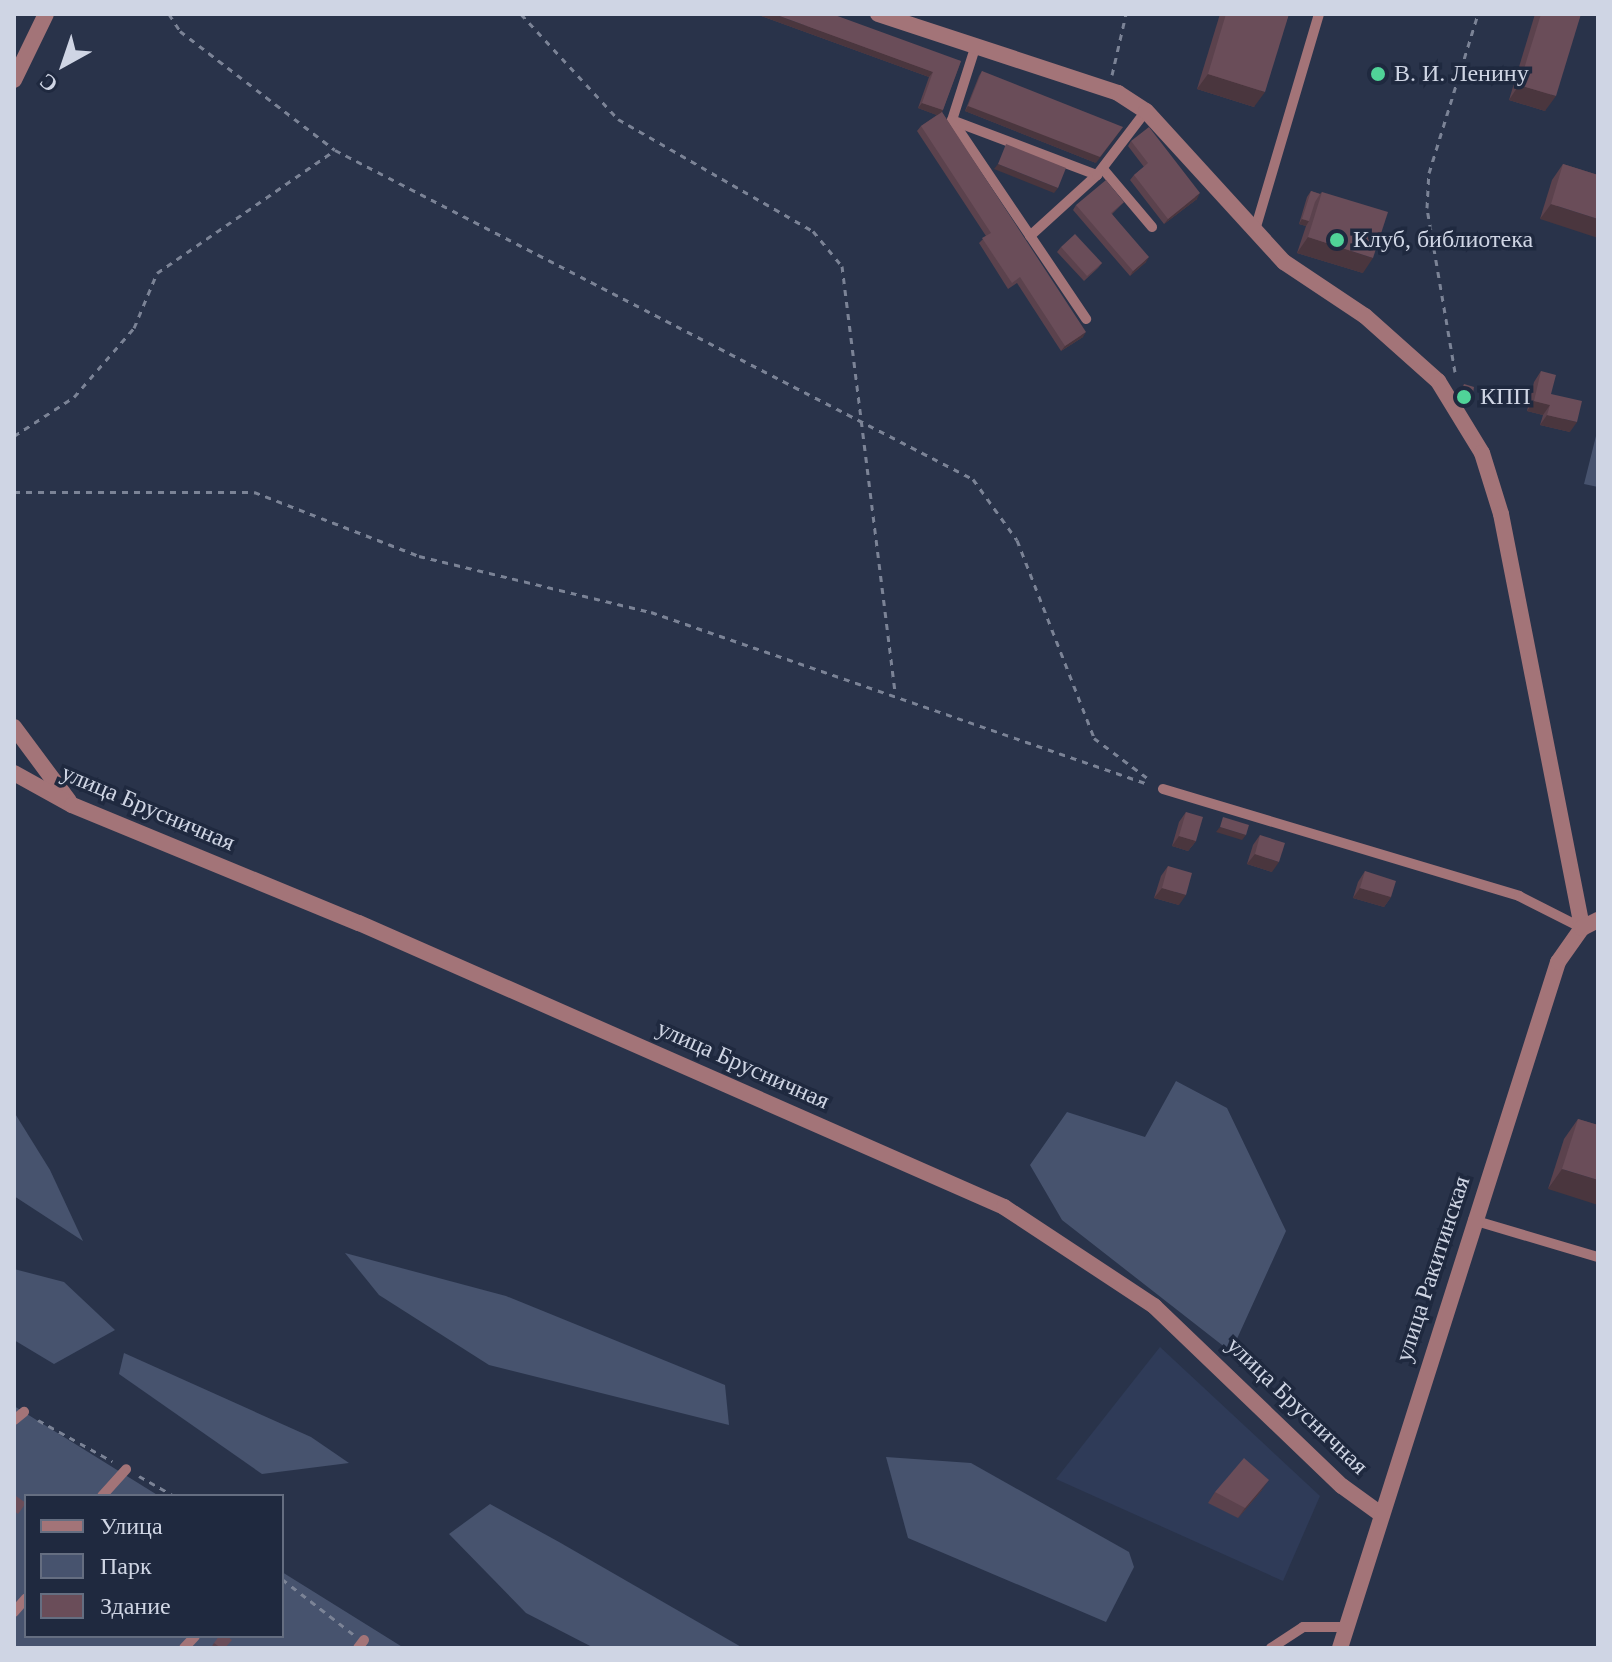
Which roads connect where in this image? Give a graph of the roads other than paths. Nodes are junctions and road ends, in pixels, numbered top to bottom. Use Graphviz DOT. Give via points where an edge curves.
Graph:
graph roads {
  1 [pos="46,14"];
  2 [pos="878,14"];
  3 [pos="1319,14"];
  4 [pos="975,48"];
  5 [pos="14,80"];
  6 [pos="1146,111"];
  7 [pos="952,120"];
  8 [pos="1100,172"];
  9 [pos="1152,227"];
  10 [pos="1255,230"];
  11 [pos="1030,236"];
  12 [pos="1086,319"];
  13 [pos="14,727"];
  14 [pos="14,773"];
  15 [pos="1163,789"];
  16 [pos="72,805"];
  17 [pos="1598,920"];
  18 [pos="1582,928"];
  19 [pos="1473,1220"];
  20 [pos="1598,1257"];
  21 [pos="24,1412"];
  22 [pos="14,1420"];
  23 [pos="126,1469"];
  24 [pos="104,1494"];
  25 [pos="1382,1515"];
  26 [pos="1346,1627"];
  27 [pos="1271,1648"];
  28 [pos="1340,1648"];
  1 -- 5 [label="street"];
  2 -- 4 [label="street"];
  3 -- 10 [label="lane"];
  4 -- 6 [label="street" via="1108,90"];
  4 -- 7 [label="lane"];
  6 -- 8 [label="lane"];
  6 -- 10 [label="street"];
  7 -- 8 [label="lane"];
  7 -- 11 [label="lane"];
  8 -- 9 [label="lane"];
  8 -- 11 [label="lane"];
  10 -- 18 [label="street" via="1284,262 1365,316 1438,381 1482,453 1501,514"];
  11 -- 12 [label="lane"];
  13 -- 16 [label="street"];
  14 -- 16 [label="street, улица Брусничная"];
  15 -- 18 [label="lane" via="1519,896"];
  16 -- 25 [label="street, улица Брусничная" via="359,923 1004,1207 1154,1306 1342,1486"];
  17 -- 18 [label="street, улица Ракитинская"];
  18 -- 19 [label="street, улица Ракитинская" via="1558,962"];
  19 -- 20 [label="lane"];
  19 -- 25 [label="street, улица Ракитинская"];
  21 -- 22 [label="lane"];
  23 -- 24 [label="lane"];
  25 -- 26 [label="street, улица Ракитинская"];
  26 -- 27 [label="lane" via="1303,1627"];
  26 -- 28 [label="street, улица Ракитинская"];
}
